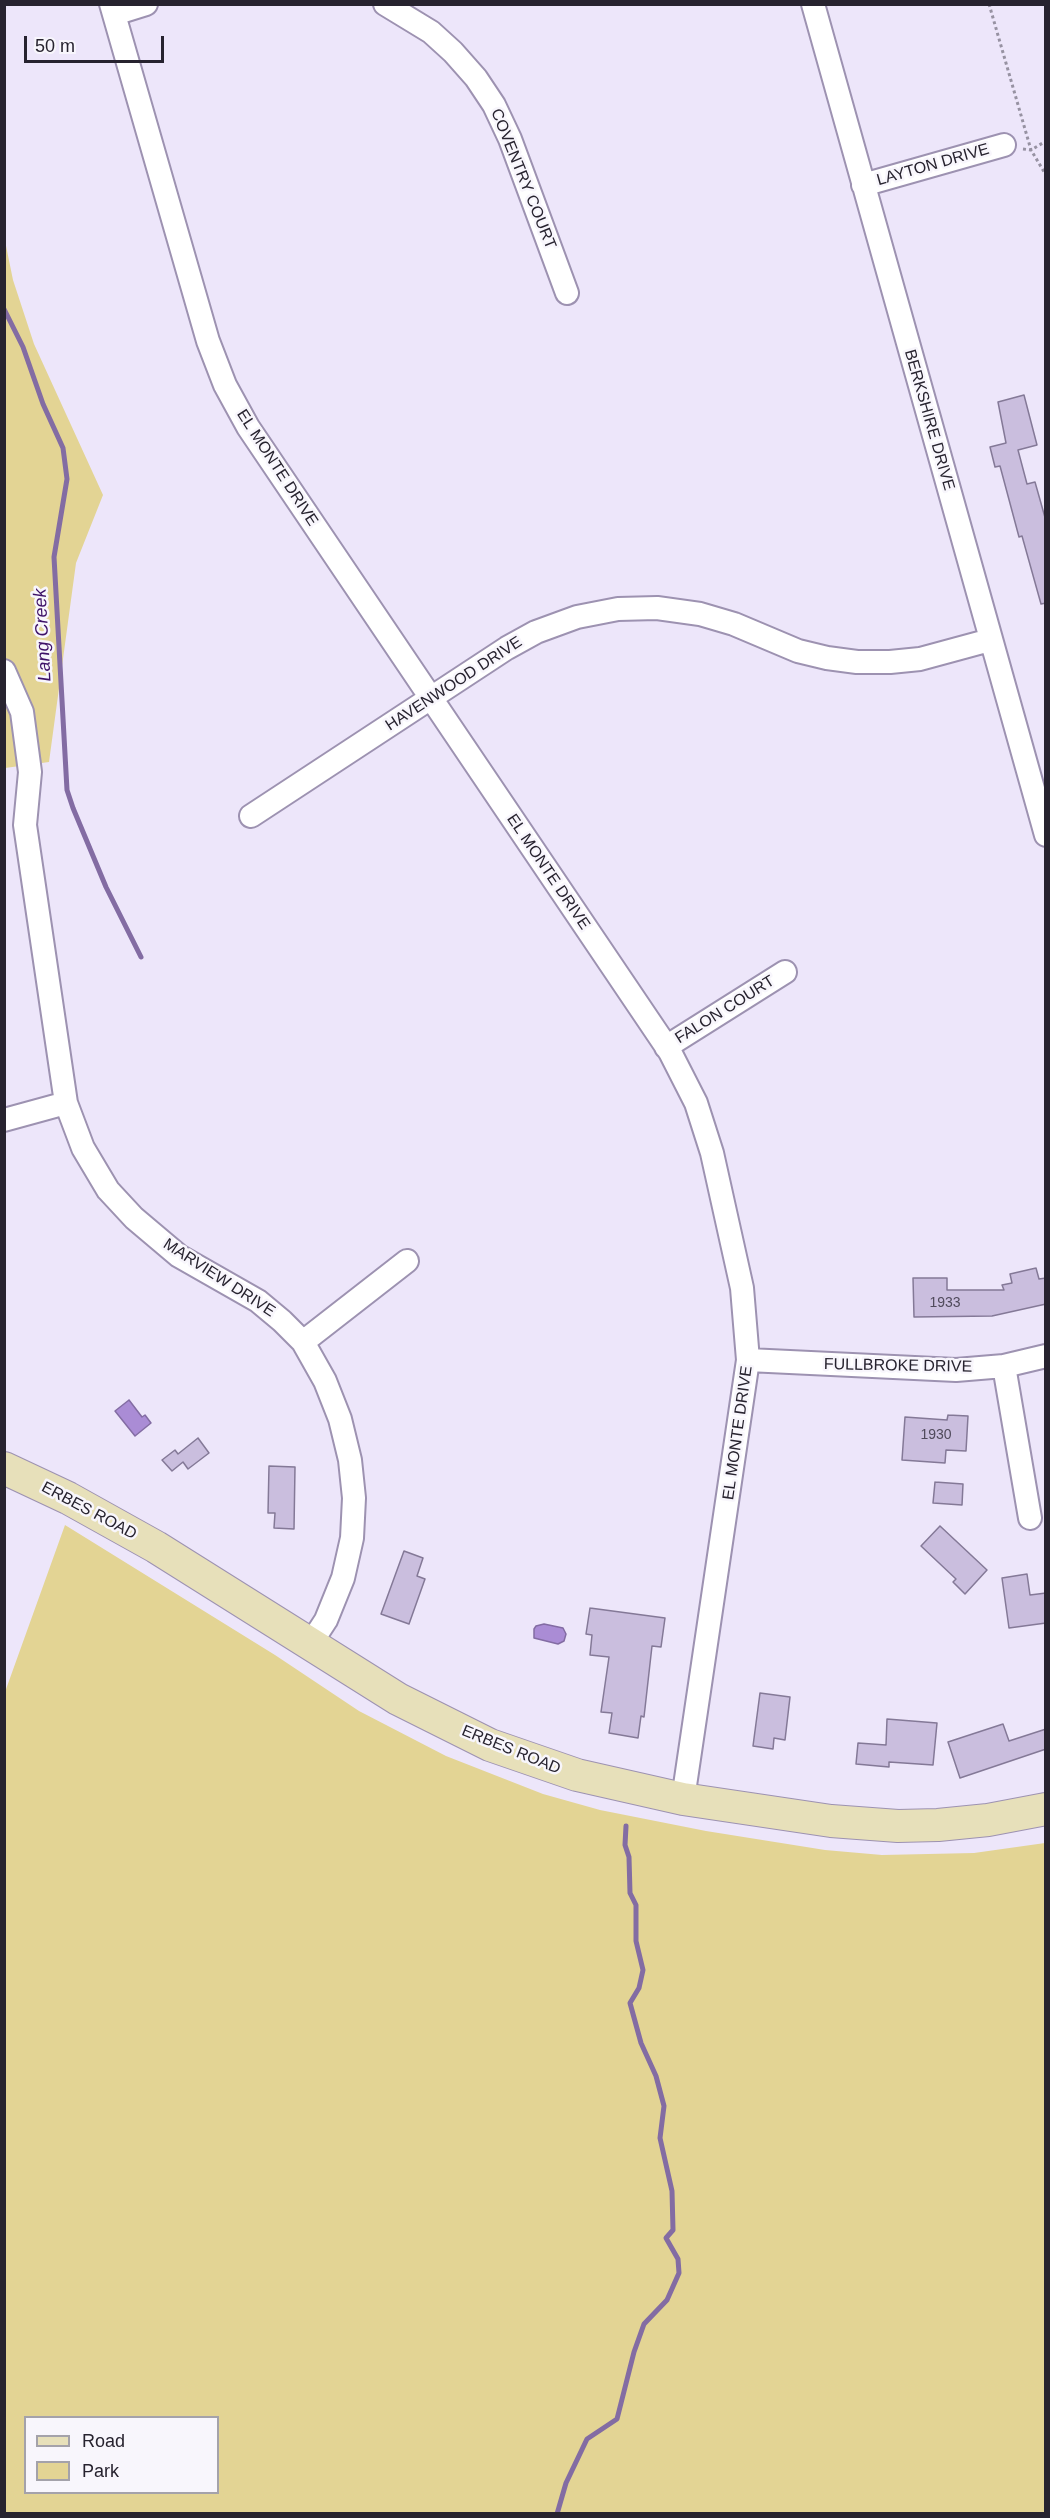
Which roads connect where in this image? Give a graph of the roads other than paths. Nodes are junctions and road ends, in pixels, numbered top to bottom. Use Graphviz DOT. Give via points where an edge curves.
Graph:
graph roads {
  1 [pos="146,4"];
  2 [pos="386,4"];
  3 [pos="813,4"];
  4 [pos="112,9"];
  5 [pos="1004,145"];
  6 [pos="863,185"];
  7 [pos="567,293"];
  8 [pos="990,640"];
  9 [pos="4,671"];
  10 [pos="432,699"];
  11 [pos="251,816"];
  12 [pos="1046,835"];
  13 [pos="785,972"];
  14 [pos="666,1047"];
  15 [pos="66,1103"];
  16 [pos="4,1120"];
  17 [pos="407,1261"];
  18 [pos="303,1342"];
  19 [pos="1046,1356"];
  20 [pos="748,1360"];
  21 [pos="1004,1366"];
  22 [pos="4,1468"];
  23 [pos="1030,1518"];
  24 [pos="311,1643"];
  25 [pos="683,1799"];
  26 [pos="1046,1809"];
  1 -- 4 [label="street"];
  2 -- 7 [label="street, COVENTRY COURT" via="431,32 453,52 494,105"];
  3 -- 6 [label="street, BERKSHIRE DRIVE"];
  4 -- 10 [label="street, EL MONTE DRIVE" via="208,340 225,385 248,427"];
  5 -- 6 [label="street, LAYTON DRIVE"];
  6 -- 8 [label="street, BERKSHIRE DRIVE"];
  8 -- 10 [label="street, HAVENWOOD DRIVE" via="920,659 857,662 798,651 700,614 657,608 618,609 577,617 536,632"];
  8 -- 12 [label="street, BERKSHIRE DRIVE"];
  9 -- 15 [label="street, MARVIEW DRIVE" via="22,712 25,732 30,772 25,825"];
  10 -- 11 [label="street, HAVENWOOD DRIVE"];
  10 -- 14 [label="street, EL MONTE DRIVE"];
  13 -- 14 [label="street, FALON COURT"];
  14 -- 20 [label="street, EL MONTE DRIVE" via="696,1103 712,1153 742,1288"];
  15 -- 16 [label="street"];
  15 -- 18 [label="street, MARVIEW DRIVE" via="83,1148 108,1190 134,1218 179,1256 258,1301"];
  17 -- 18 [label="street"];
  18 -- 24 [label="street, MARVIEW DRIVE" via="340,1419 354,1498 352,1538 343,1578 326,1620"];
  19 -- 21 [label="street, FULLBROKE DRIVE"];
  20 -- 21 [label="street, FULLBROKE DRIVE" via="956,1370"];
  20 -- 25 [label="street, EL MONTE DRIVE"];
  21 -- 23 [label="street"];
  22 -- 24 [label="main road, ERBES ROAD" via="156,1547"];
  24 -- 25 [label="main road, ERBES ROAD" via="398,1700 490,1745 577,1776"];
  25 -- 26 [label="main road, ERBES ROAD" via="831,1821 898,1826 988,1820"];
}
